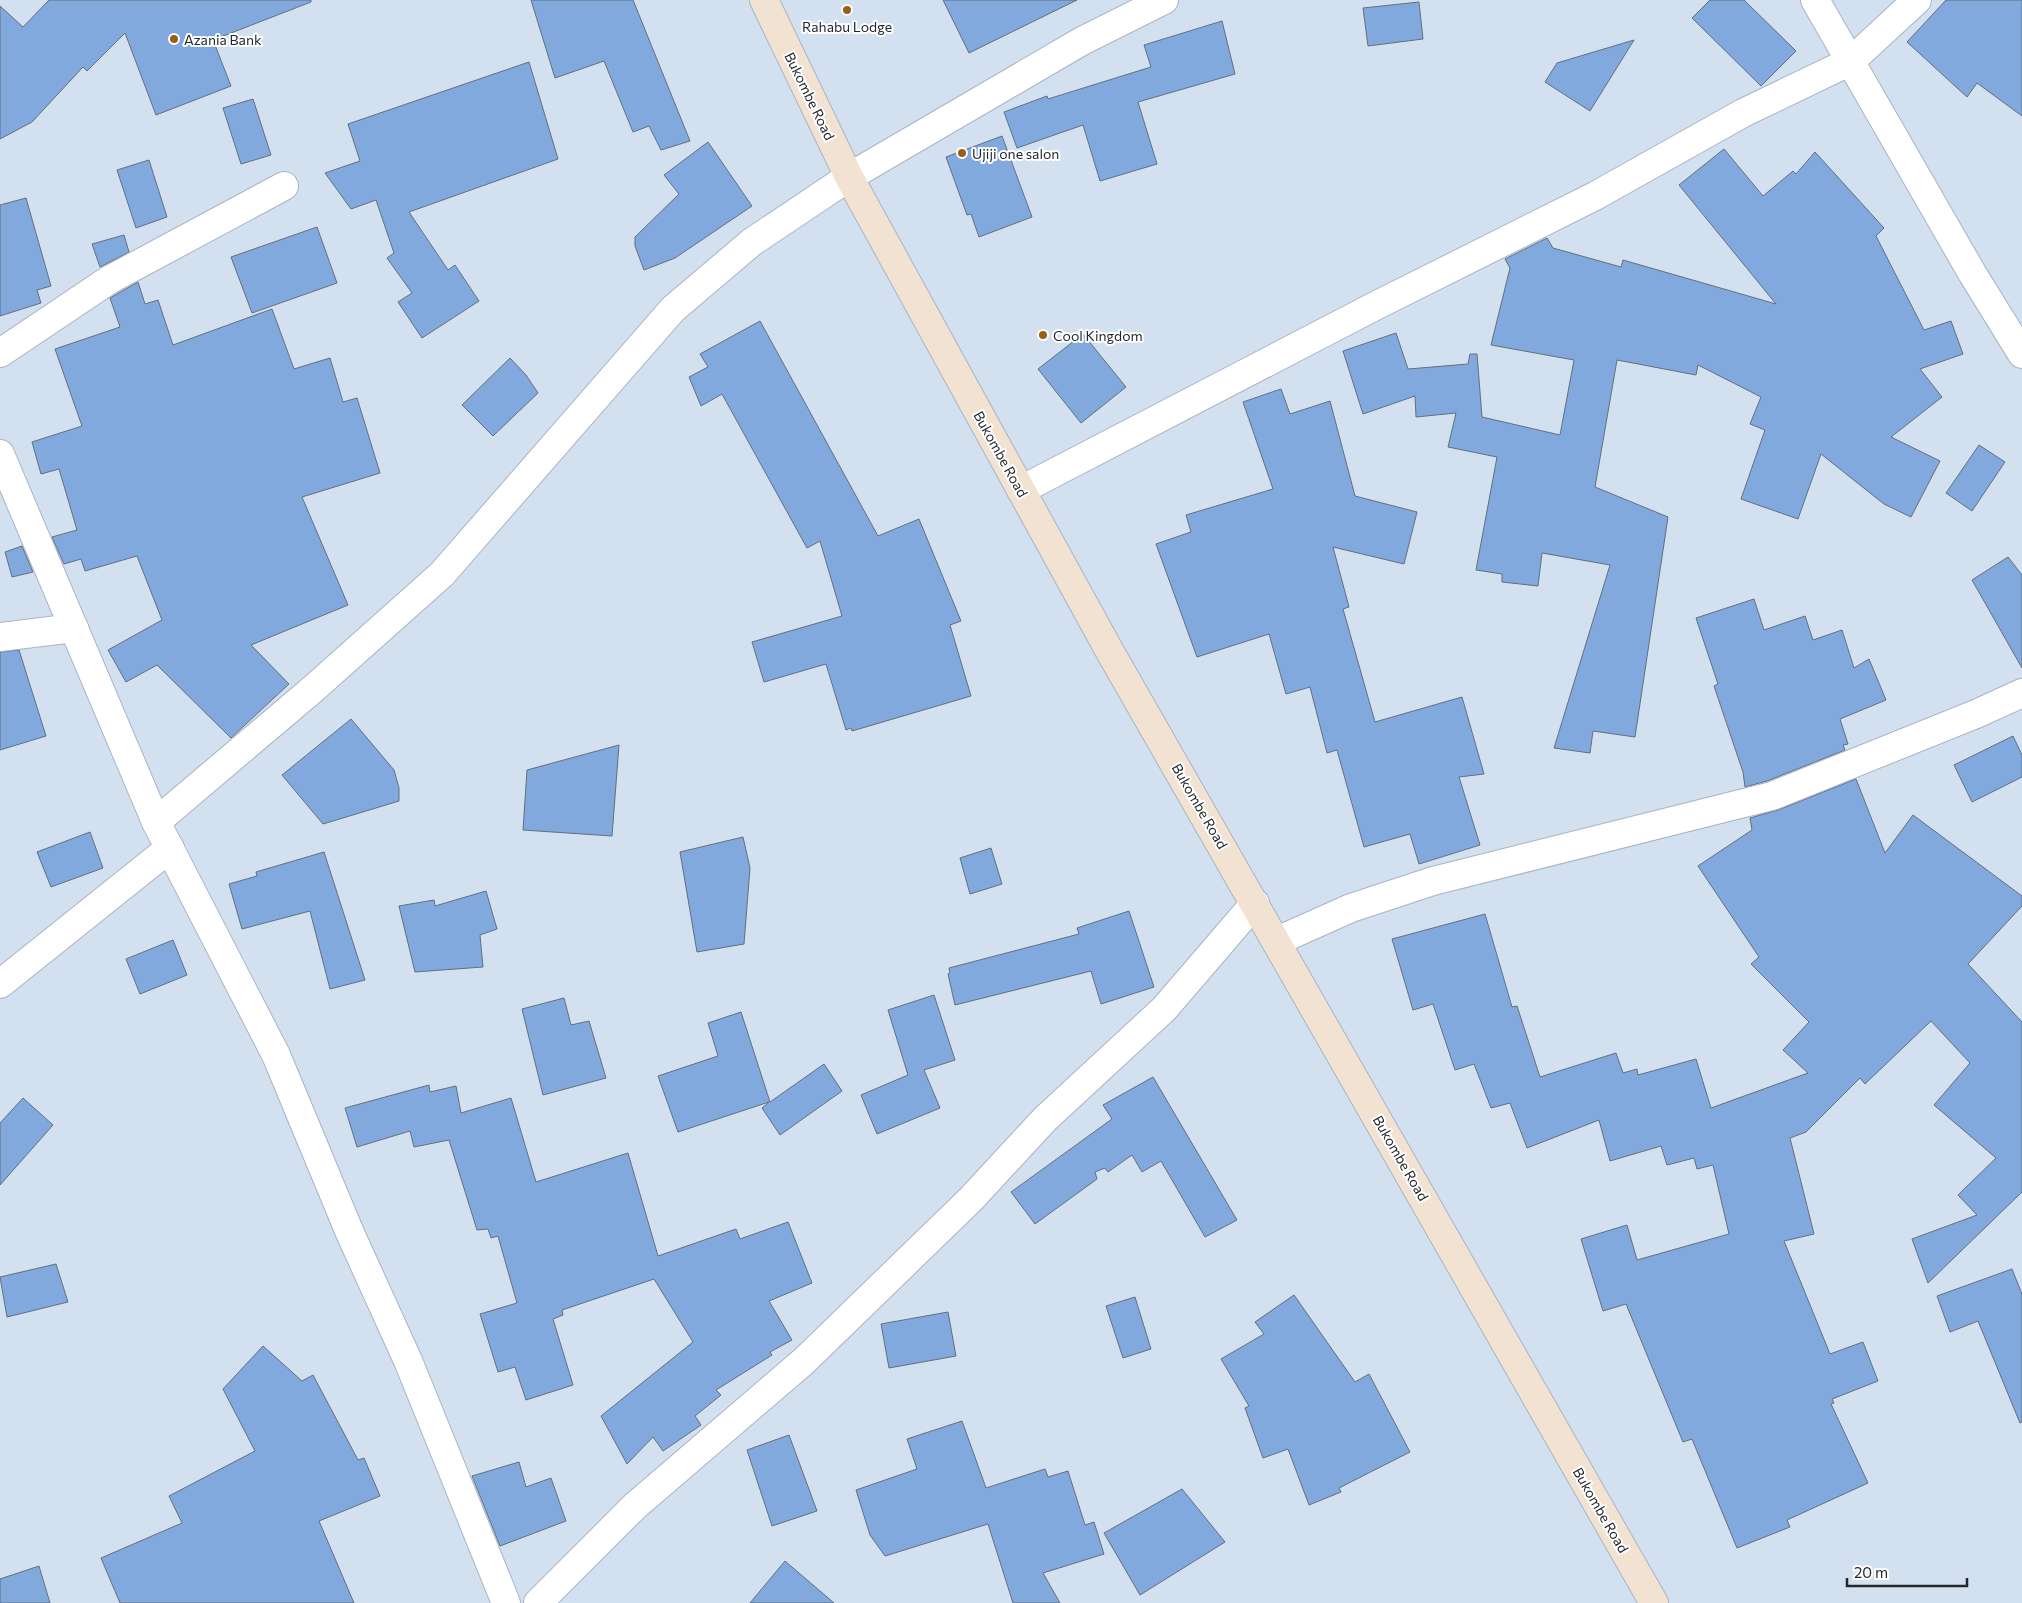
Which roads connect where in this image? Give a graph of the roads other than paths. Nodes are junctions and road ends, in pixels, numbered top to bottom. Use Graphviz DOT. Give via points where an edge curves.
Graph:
graph roads {
  1 [pos="764,0"];
  2 [pos="1164,0"];
  3 [pos="1815,0"];
  4 [pos="1917,0"];
  5 [pos="1851,61"];
  6 [pos="849,177"];
  7 [pos="284,186"];
  8 [pos="0,353"];
  9 [pos="2022,354"];
  10 [pos="0,454"];
  11 [pos="1021,490"];
  12 [pos="74,628"];
  13 [pos="0,637"];
  14 [pos="2022,693"];
  15 [pos="156,822"];
  16 [pos="170,848"];
  17 [pos="1255,903"];
  18 [pos="1277,941"];
  19 [pos="0,984"];
  20 [pos="506,1603"];
  21 [pos="538,1603"];
  22 [pos="1654,1603"];
  1 -- 6 [label="main road, Bukombe Road"];
  2 -- 6 [label="street" via="1082,41"];
  3 -- 5 [label="street"];
  4 -- 5 [label="street"];
  5 -- 9 [label="street"];
  5 -- 11 [label="street" via="1743,113 1595,196 1377,304"];
  6 -- 11 [label="main road, Bukombe Road"];
  6 -- 15 [label="street" via="752,242 673,308 442,574"];
  7 -- 8 [label="street" via="109,280"];
  10 -- 12 [label="street"];
  11 -- 17 [label="main road, Bukombe Road"];
  12 -- 13 [label="street"];
  12 -- 15 [label="street"];
  14 -- 18 [label="street" via="1772,796 1433,881 1351,908"];
  15 -- 16 [label="street"];
  16 -- 19 [label="street"];
  16 -- 20 [label="street" via="276,1055 350,1233 409,1363"];
  17 -- 18 [label="main road, Bukombe Road"];
  17 -- 21 [label="street" via="1164,1009 1045,1118 950,1219 804,1361 635,1506"];
  18 -- 22 [label="main road, Bukombe Road"];
}
